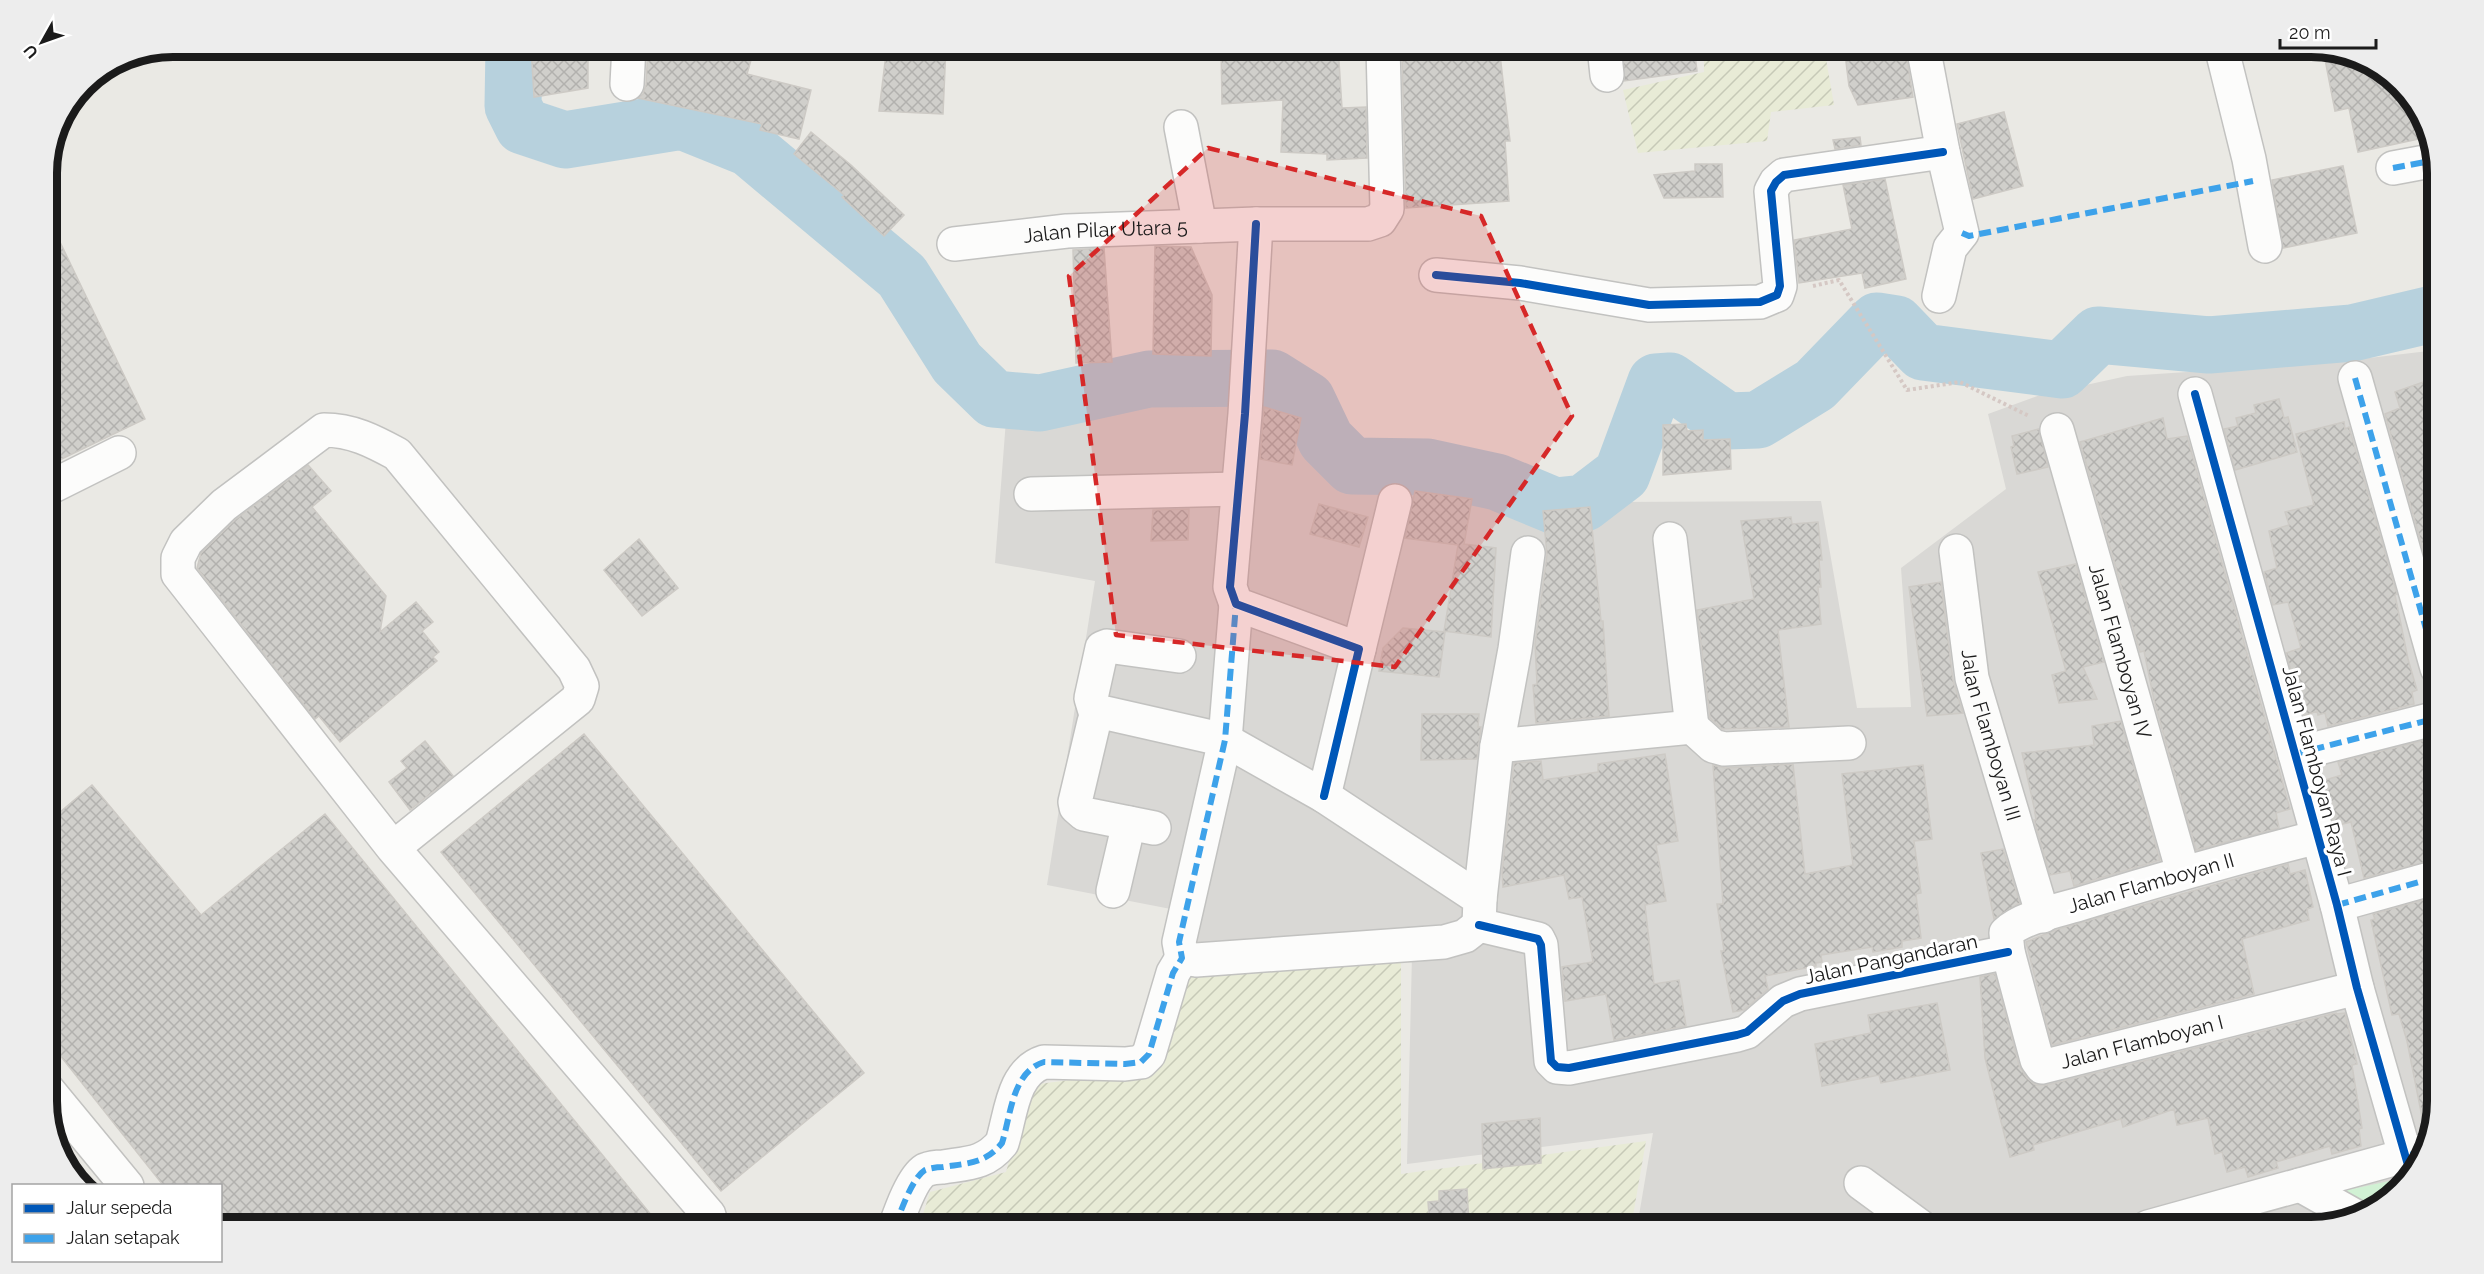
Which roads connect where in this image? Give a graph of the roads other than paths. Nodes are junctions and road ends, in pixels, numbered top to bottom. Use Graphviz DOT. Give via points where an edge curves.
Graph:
graph roads {
  1 [pos="628,57"];
  2 [pos="1383,57"];
  3 [pos="1925,57"];
  4 [pos="2223,57"];
  5 [pos="627,84"];
  6 [pos="1181,127"];
  7 [pos="1943,152"];
  8 [pos="2427,162"];
  9 [pos="2393,168"];
  10 [pos="1256,224"];
  11 [pos="1200,226"];
  12 [pos="954,244"];
  13 [pos="2265,246"];
  14 [pos="1436,275"];
  15 [pos="1939,296"];
  16 [pos="2355,378"];
  17 [pos="2195,394"];
  18 [pos="2057,430"];
  19 [pos="119,453"];
  20 [pos="57,484"];
  21 [pos="1238,489"];
  22 [pos="1031,494"];
  23 [pos="1395,501"];
  24 [pos="1670,539"];
  25 [pos="1956,551"];
  26 [pos="1528,553"];
  27 [pos="1236,604"];
  28 [pos="2427,633"];
  29 [pos="1359,649"];
  30 [pos="1179,656"];
  31 [pos="1097,718"];
  32 [pos="2427,721"];
  33 [pos="1692,727"];
  34 [pos="1225,740"];
  35 [pos="1849,743"];
  36 [pos="1497,747"];
  37 [pos="2295,754"];
  38 [pos="1324,796"];
  39 [pos="2318,837"];
  40 [pos="393,848"];
  41 [pos="2183,872"];
  42 [pos="2427,880"];
  43 [pos="1113,891"];
  44 [pos="2337,905"];
  45 [pos="1479,912"];
  46 [pos="2043,916"];
  47 [pos="2008,952"];
  48 [pos="1182,957"];
  49 [pos="2358,988"];
  50 [pos="57,1101"];
  51 [pos="2413,1156"];
  52 [pos="2409,1161"];
  53 [pos="1861,1183"];
  54 [pos="126,1184"];
  55 [pos="2300,1185"];
  56 [pos="2346,1211"];
  57 [pos="709,1217"];
  58 [pos="899,1217"];
  59 [pos="1907,1217"];
  60 [pos="2184,1217"];
  1 -- 5 [label="street"];
  2 -- 10 [label="street, Jalan Pilar Utara 5" via="1387,209 1380,220 1368,224"];
  3 -- 7 [label="street"];
  4 -- 13 [label="street" via="2249,159"];
  6 -- 11 [label="street"];
  7 -- 14 [label="street" via="1784,176 1776,182 1771,191 1781,277 1777,295 1760,302 1649,305"];
  7 -- 15 [label="street" via="1962,233 1950,248"];
  8 -- 9 [label="street"];
  10 -- 11 [label="street, Jalan Pilar Utara 5"];
  10 -- 21 [label="street"];
  11 -- 12 [label="street, Jalan Pilar Utara 5" via="1067,231"];
  16 -- 28 [label="street"];
  17 -- 37 [label="street, Jalan Flamboyan Raya I"];
  18 -- 41 [label="street, Jalan Flamboyan IV"];
  19 -- 20 [label="street"];
  21 -- 22 [label="street"];
  21 -- 27 [label="street" via="1230,587"];
  23 -- 29 [label="street"];
  24 -- 33 [label="street"];
  25 -- 46 [label="street, Jalan Flamboyan III" via="1972,678"];
  26 -- 36 [label="street"];
  27 -- 29 [label="street"];
  27 -- 34 [label="street"];
  29 -- 38 [label="street"];
  30 -- 31 [label="street" via="1102,648 1091,698"];
  31 -- 34 [label="street" via="1106,714"];
  31 -- 43 [label="street" via="1076,807 1084,814 1141,825"];
  32 -- 37 [label="street"];
  33 -- 35 [label="street" via="1713,747 1724,749"];
  33 -- 36 [label="street"];
  34 -- 38 [label="street"];
  34 -- 48 [label="street" via="1179,942"];
  36 -- 45 [label="street"];
  37 -- 39 [label="street, Jalan Flamboyan Raya I"];
  38 -- 45 [label="street"];
  39 -- 41 [label="street, Jalan Flamboyan II"];
  39 -- 44 [label="street, Jalan Flamboyan Raya I"];
  40 -- 40 [label="street" via="178,574 178,558 186,542 224,505 324,430 343,430 368,438 397,454 574,669 582,686 578,699"];
  40 -- 57 [label="street"];
  41 -- 46 [label="street, Jalan Flamboyan II"];
  42 -- 44 [label="street"];
  44 -- 49 [label="street, Jalan Flamboyan Raya I"];
  45 -- 47 [label="street, Jalan Pangandaran" via="1538,939 1551,1061 1557,1067 1569,1068 1747,1032 1783,1001 1800,994"];
  45 -- 48 [label="street" via="1456,940 1444,942 1197,960"];
  46 -- 47 [label="street, Jalan Flamboyan II" via="2006,933"];
  47 -- 49 [label="street, Jalan Flamboyan I" via="2042,1067"];
  48 -- 58 [label="street" via="1173,973 1149,1054 1141,1062 1044,1062 1032,1066 1019,1083 1002,1143 995,1151 989,1157 924,1171"];
  49 -- 51 [label="street, Jalan Flamboyan Raya I"];
  50 -- 54 [label="street"];
  52 -- 55 [label="street"];
  53 -- 59 [label="street"];
  55 -- 56 [label="street"];
  55 -- 60 [label="street"];
}
